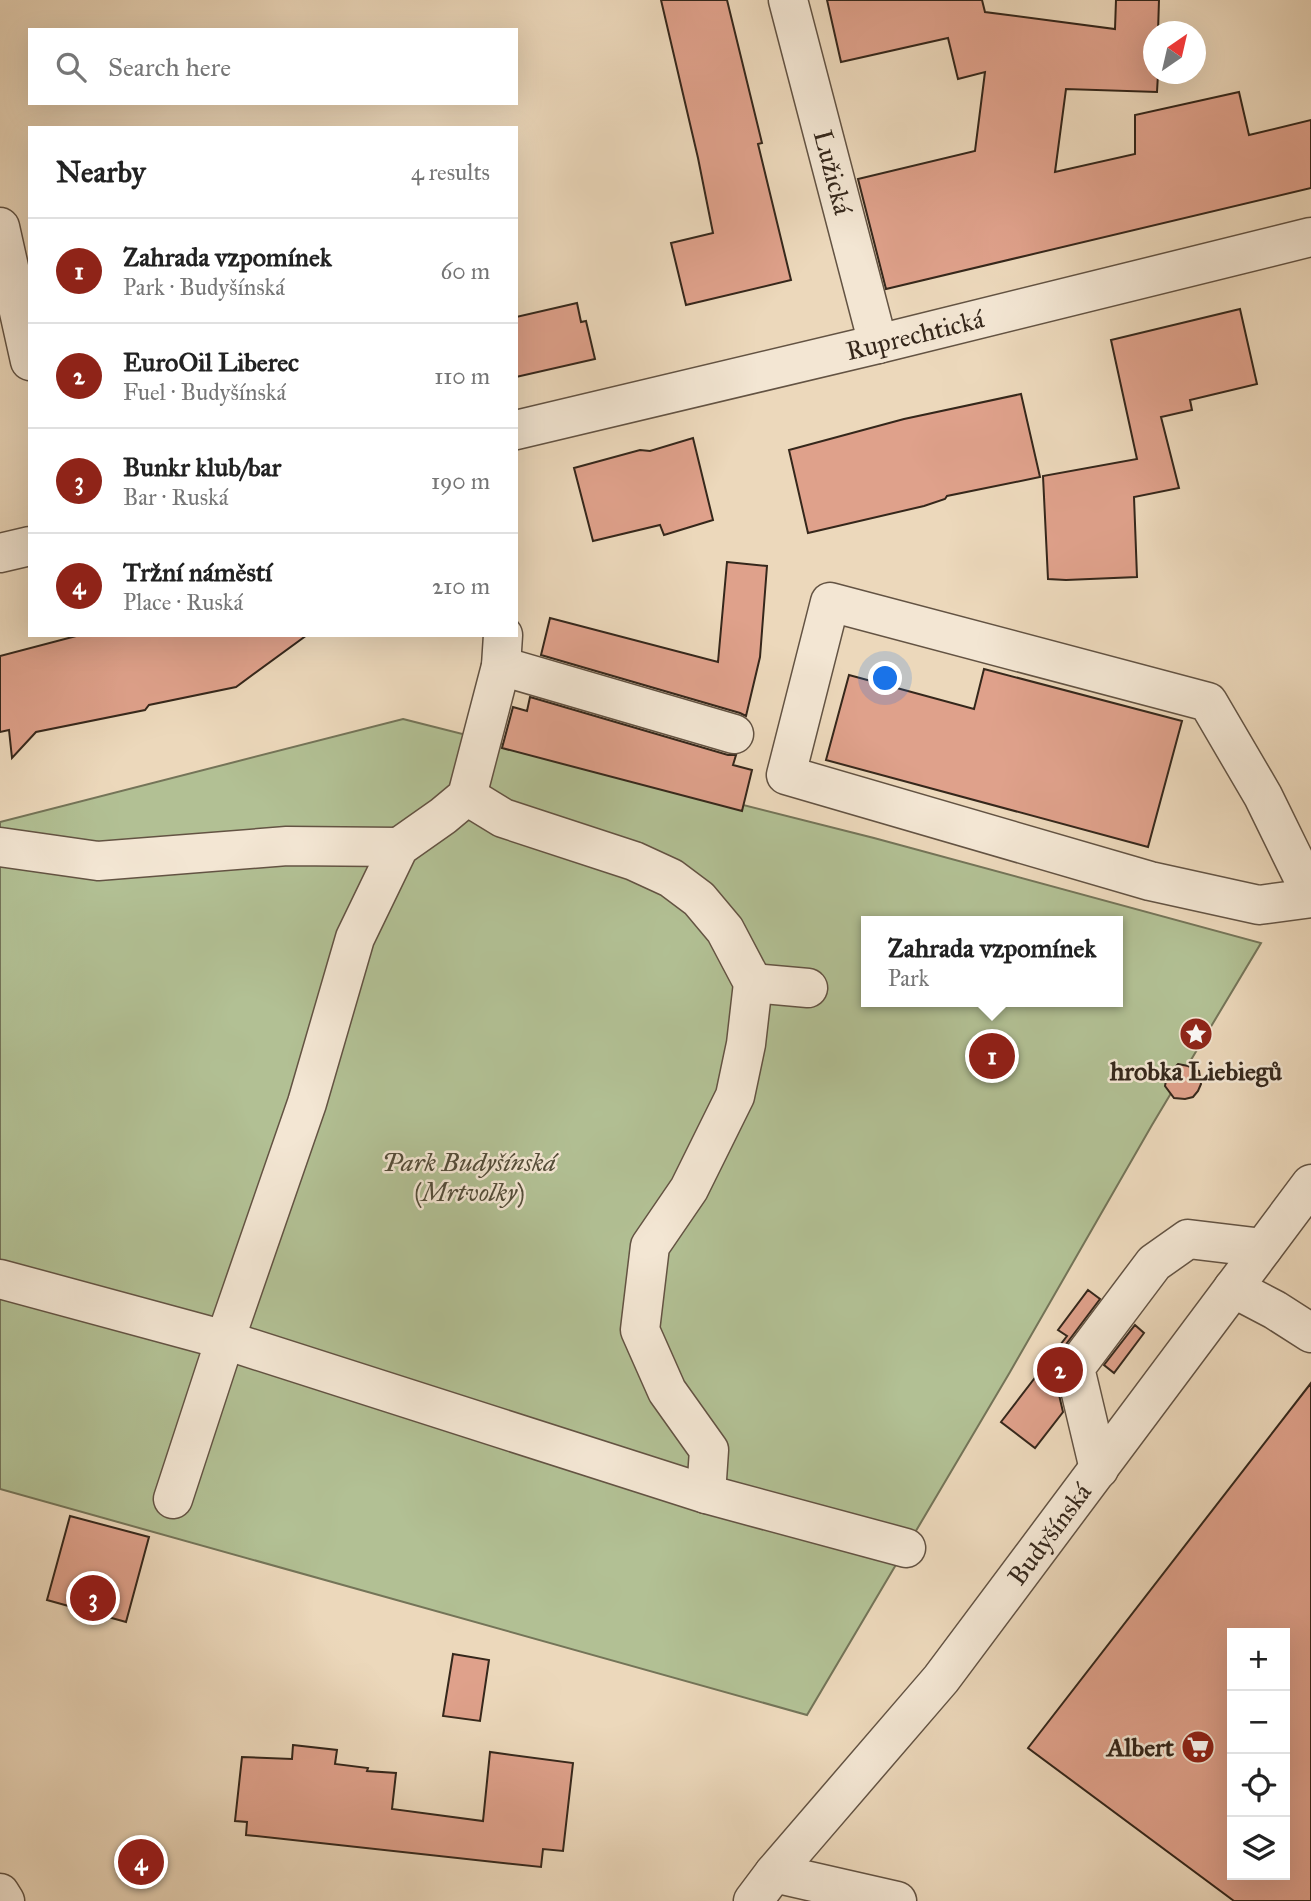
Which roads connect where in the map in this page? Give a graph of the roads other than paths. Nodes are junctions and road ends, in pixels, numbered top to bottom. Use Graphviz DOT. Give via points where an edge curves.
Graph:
graph roads {
  1 [pos="788,0"];
  2 [pos="0,228"];
  3 [pos="1311,237"];
  4 [pos="878,344"];
  5 [pos="28,352"];
  6 [pos="518,430"];
  7 [pos="28,546"];
  8 [pos="0,553"];
  9 [pos="502,650"];
  10 [pos="734,734"];
  11 [pos="467,796"];
  12 [pos="0,847"];
  13 [pos="399,847"];
  14 [pos="1311,896"];
  15 [pos="753,983"];
  16 [pos="808,988"];
  17 [pos="1311,1184"];
  18 [pos="1263,1248"];
  19 [pos="0,1279"];
  20 [pos="1233,1288"];
  21 [pos="1311,1333"];
  22 [pos="225,1340"];
  23 [pos="1099,1469"];
  24 [pos="706,1494"];
  25 [pos="173,1499"];
  26 [pos="906,1548"];
  27 [pos="764,1887"];
  28 [pos="0,1893"];
  29 [pos="5,1901"];
  30 [pos="897,1901"];
  1 -- 4 [label="street, Lužická"];
  2 -- 5 [label="street"];
  3 -- 4 [label="street, Ruprechtická"];
  4 -- 6 [label="street, Ruprechtická"];
  7 -- 8 [label="street"];
  9 -- 10 [label="street"];
  9 -- 11 [label="street"];
  11 -- 13 [label="street"];
  11 -- 15 [label="street" via="503,818 634,861 671,878 699,899 725,930"];
  12 -- 13 [label="street" via="98,861 287,846"];
  13 -- 22 [label="street" via="355,938 307,1103"];
  14 -- 14 [label="street" via="1263,796 1208,702 830,602 786,775 1150,881 1259,905"];
  15 -- 16 [label="street"];
  15 -- 24 [label="street" via="735,1096 689,1189 650,1246 640,1329 667,1391 709,1450"];
  17 -- 18 [label="street, Budyšínská"];
  18 -- 20 [label="street, Budyšínská"];
  18 -- 23 [label="street" via="1188,1239 1154,1263 1075,1368"];
  19 -- 22 [label="street"];
  20 -- 21 [label="street"];
  20 -- 23 [label="street, Budyšínská"];
  22 -- 24 [label="street"];
  22 -- 25 [label="street"];
  23 -- 27 [label="street, Budyšínská" via="942,1679"];
  24 -- 26 [label="street"];
  27 -- 30 [label="street"];
  28 -- 29 [label="street"];
}
